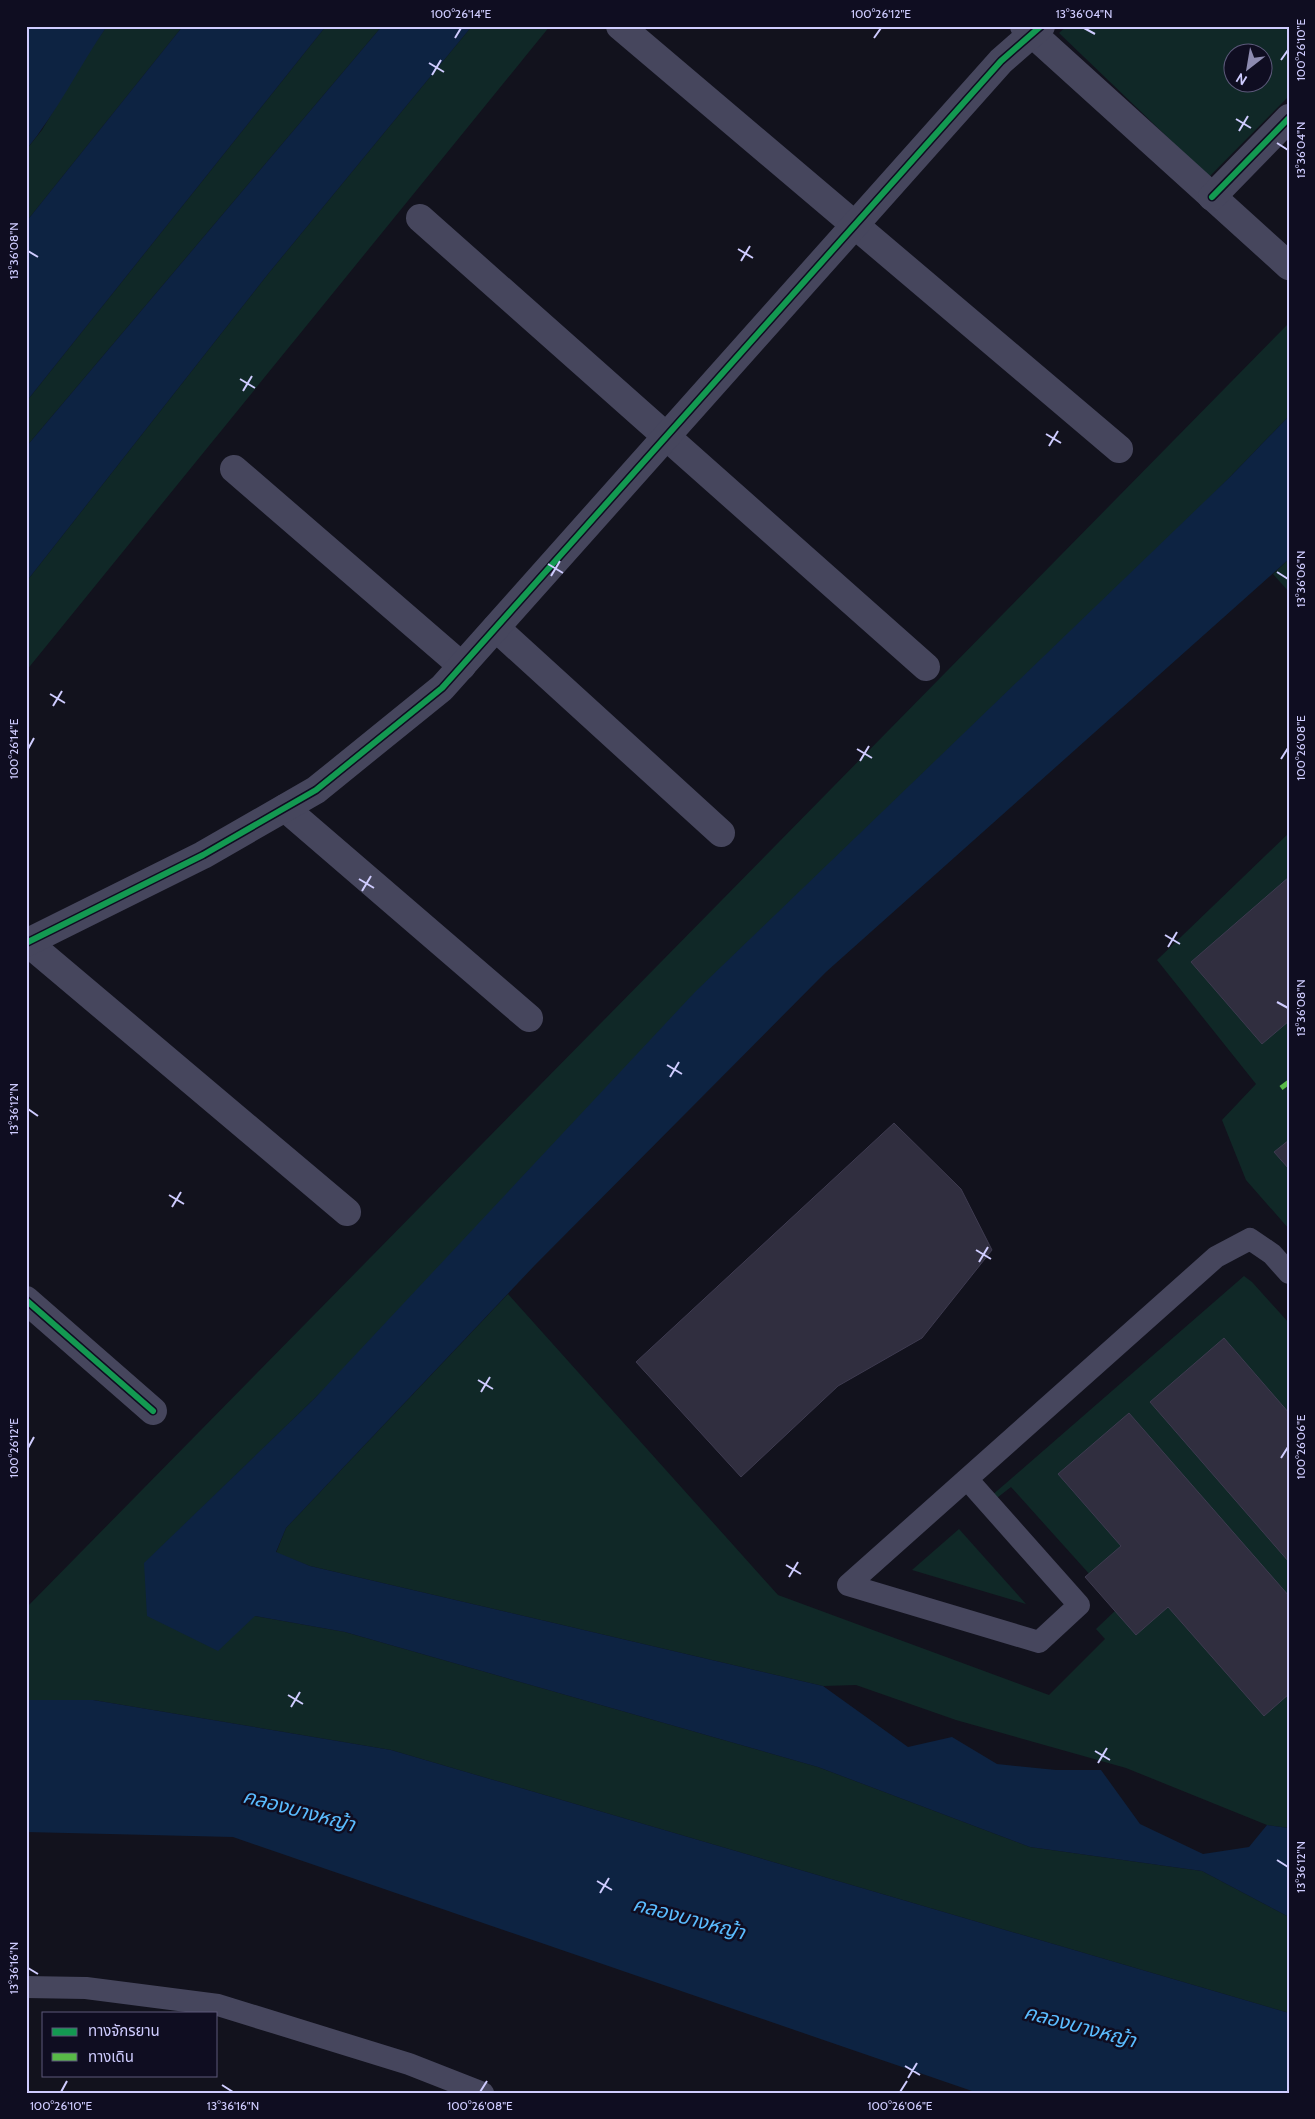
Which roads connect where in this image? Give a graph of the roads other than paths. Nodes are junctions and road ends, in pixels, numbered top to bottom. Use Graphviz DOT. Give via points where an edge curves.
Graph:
graph roads {
  1 [pos="620,26"];
  2 [pos="1032,29"];
  3 [pos="1289,118"];
  4 [pos="1212,197"];
  5 [pos="420,218"];
  6 [pos="855,225"];
  7 [pos="1289,266"];
  8 [pos="666,437"];
  9 [pos="1119,449"];
  10 [pos="234,469"];
  11 [pos="496,628"];
  12 [pos="462,666"];
  13 [pos="926,667"];
  14 [pos="285,808"];
  15 [pos="721,833"];
  16 [pos="27,942"];
  17 [pos="529,1018"];
  18 [pos="347,1212"];
  19 [pos="1289,1273"];
  20 [pos="26,1300"];
  21 [pos="154,1411"];
  22 [pos="967,1479"];
  23 [pos="26,1988"];
  24 [pos="483,2093"];
  1 -- 6 [label="street"];
  2 -- 4 [label="street"];
  2 -- 6 [label="street"];
  3 -- 4 [label="street"];
  4 -- 7 [label="street"];
  5 -- 8 [label="street"];
  6 -- 8 [label="street"];
  6 -- 9 [label="street"];
  8 -- 11 [label="street"];
  8 -- 13 [label="street"];
  10 -- 12 [label="street"];
  11 -- 12 [label="street"];
  11 -- 15 [label="street"];
  12 -- 14 [label="street" via="442,688 316,790"];
  14 -- 16 [label="street" via="203,855"];
  14 -- 17 [label="street"];
  16 -- 18 [label="street"];
  19 -- 22 [label="lane" via="1272,1254 1250,1239 1216,1257"];
  20 -- 21 [label="street"];
  22 -- 22 [label="lane" via="848,1585 1039,1642 1079,1605"];
  23 -- 24 [label="lane" via="86,1988 218,2005 409,2064"];
}
